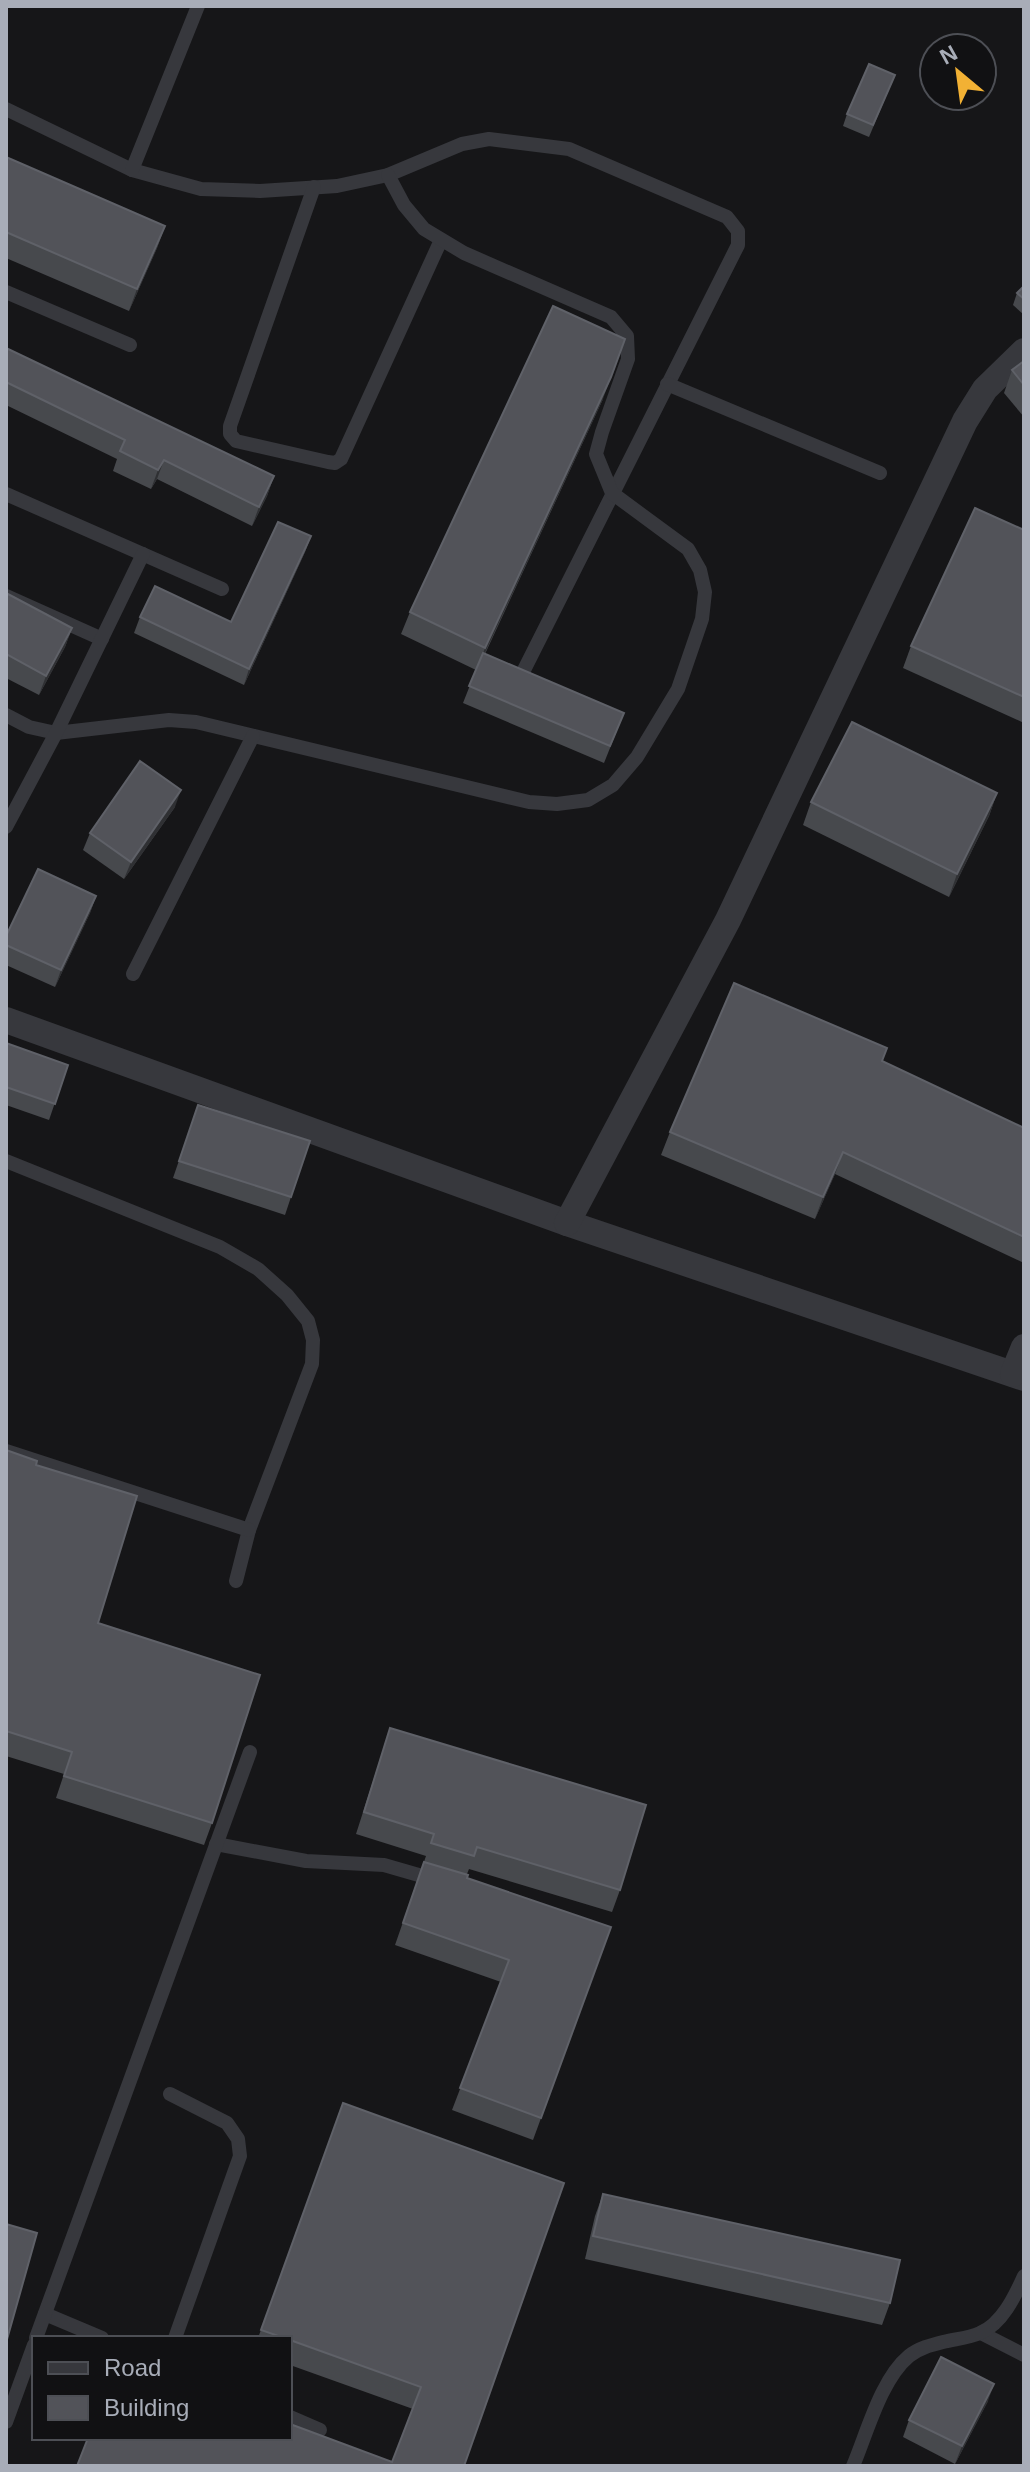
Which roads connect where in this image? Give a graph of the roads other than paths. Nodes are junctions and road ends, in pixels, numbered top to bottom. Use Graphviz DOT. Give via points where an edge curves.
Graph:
graph roads {
  1 [pos="198,6"];
  2 [pos="6,109"];
  3 [pos="132,170"];
  4 [pos="388,175"];
  5 [pos="314,187"];
  6 [pos="441,240"];
  7 [pos="6,292"];
  8 [pos="130,345"];
  9 [pos="1024,351"];
  10 [pos="667,384"];
  11 [pos="880,473"];
  12 [pos="612,493"];
  13 [pos="6,494"];
  14 [pos="143,554"];
  15 [pos="222,589"];
  16 [pos="6,596"];
  17 [pos="102,639"];
  18 [pos="523,672"];
  19 [pos="6,715"];
  20 [pos="56,733"];
  21 [pos="253,736"];
  22 [pos="6,827"];
  23 [pos="133,974"];
  24 [pos="6,1020"];
  25 [pos="6,1161"];
  26 [pos="567,1223"];
  27 [pos="1024,1347"];
  28 [pos="1019,1376"];
  29 [pos="6,1451"];
  30 [pos="249,1530"];
  31 [pos="236,1581"];
  32 [pos="250,1752"];
  33 [pos="216,1844"];
  34 [pos="444,1883"];
  35 [pos="170,2094"];
  36 [pos="1024,2276"];
  37 [pos="45,2314"];
  38 [pos="981,2333"];
  39 [pos="37,2336"];
  40 [pos="97,2336"];
  41 [pos="176,2336"];
  42 [pos="32,2350"];
  43 [pos="1024,2355"];
  44 [pos="292,2418"];
  45 [pos="6,2422"];
  46 [pos="320,2430"];
  47 [pos="853,2466"];
  1 -- 3 [label="lane"];
  2 -- 3 [label="lane"];
  3 -- 5 [label="lane" via="201,189"];
  4 -- 5 [label="lane"];
  4 -- 6 [label="lane" via="404,205"];
  4 -- 10 [label="lane" via="462,144 489,139 569,149 727,217 738,231 738,245"];
  5 -- 6 [label="lane" via="230,426 236,441 328,462 341,459"];
  6 -- 12 [label="lane" via="611,317 627,336 628,359 596,454"];
  7 -- 8 [label="lane"];
  9 -- 26 [label="street" via="985,389 965,421 728,920"];
  10 -- 11 [label="lane"];
  10 -- 12 [label="lane"];
  12 -- 18 [label="lane"];
  12 -- 21 [label="lane" via="688,549 705,592 702,619 678,689 637,757 613,785 588,800 529,802"];
  13 -- 14 [label="lane"];
  14 -- 15 [label="lane"];
  14 -- 17 [label="lane"];
  16 -- 17 [label="lane"];
  17 -- 20 [label="lane"];
  19 -- 20 [label="lane"];
  20 -- 21 [label="lane" via="169,720"];
  20 -- 22 [label="lane"];
  21 -- 23 [label="lane"];
  24 -- 26 [label="street"];
  25 -- 30 [label="lane" via="220,1247 258,1269 308,1321 312,1364"];
  26 -- 28 [label="street"];
  27 -- 28 [label="street"];
  29 -- 30 [label="lane"];
  30 -- 31 [label="lane"];
  32 -- 33 [label="lane"];
  33 -- 34 [label="lane" via="306,1861 384,1865"];
  33 -- 37 [label="lane"];
  35 -- 41 [label="lane" via="227,2123 238,2139 240,2156"];
  36 -- 38 [label="lane" via="998,2320"];
  37 -- 39 [label="lane"];
  37 -- 40 [label="lane"];
  38 -- 43 [label="lane"];
  38 -- 47 [label="lane" via="925,2347 897,2368"];
  42 -- 45 [label="lane"];
  44 -- 46 [label="lane"];
}
